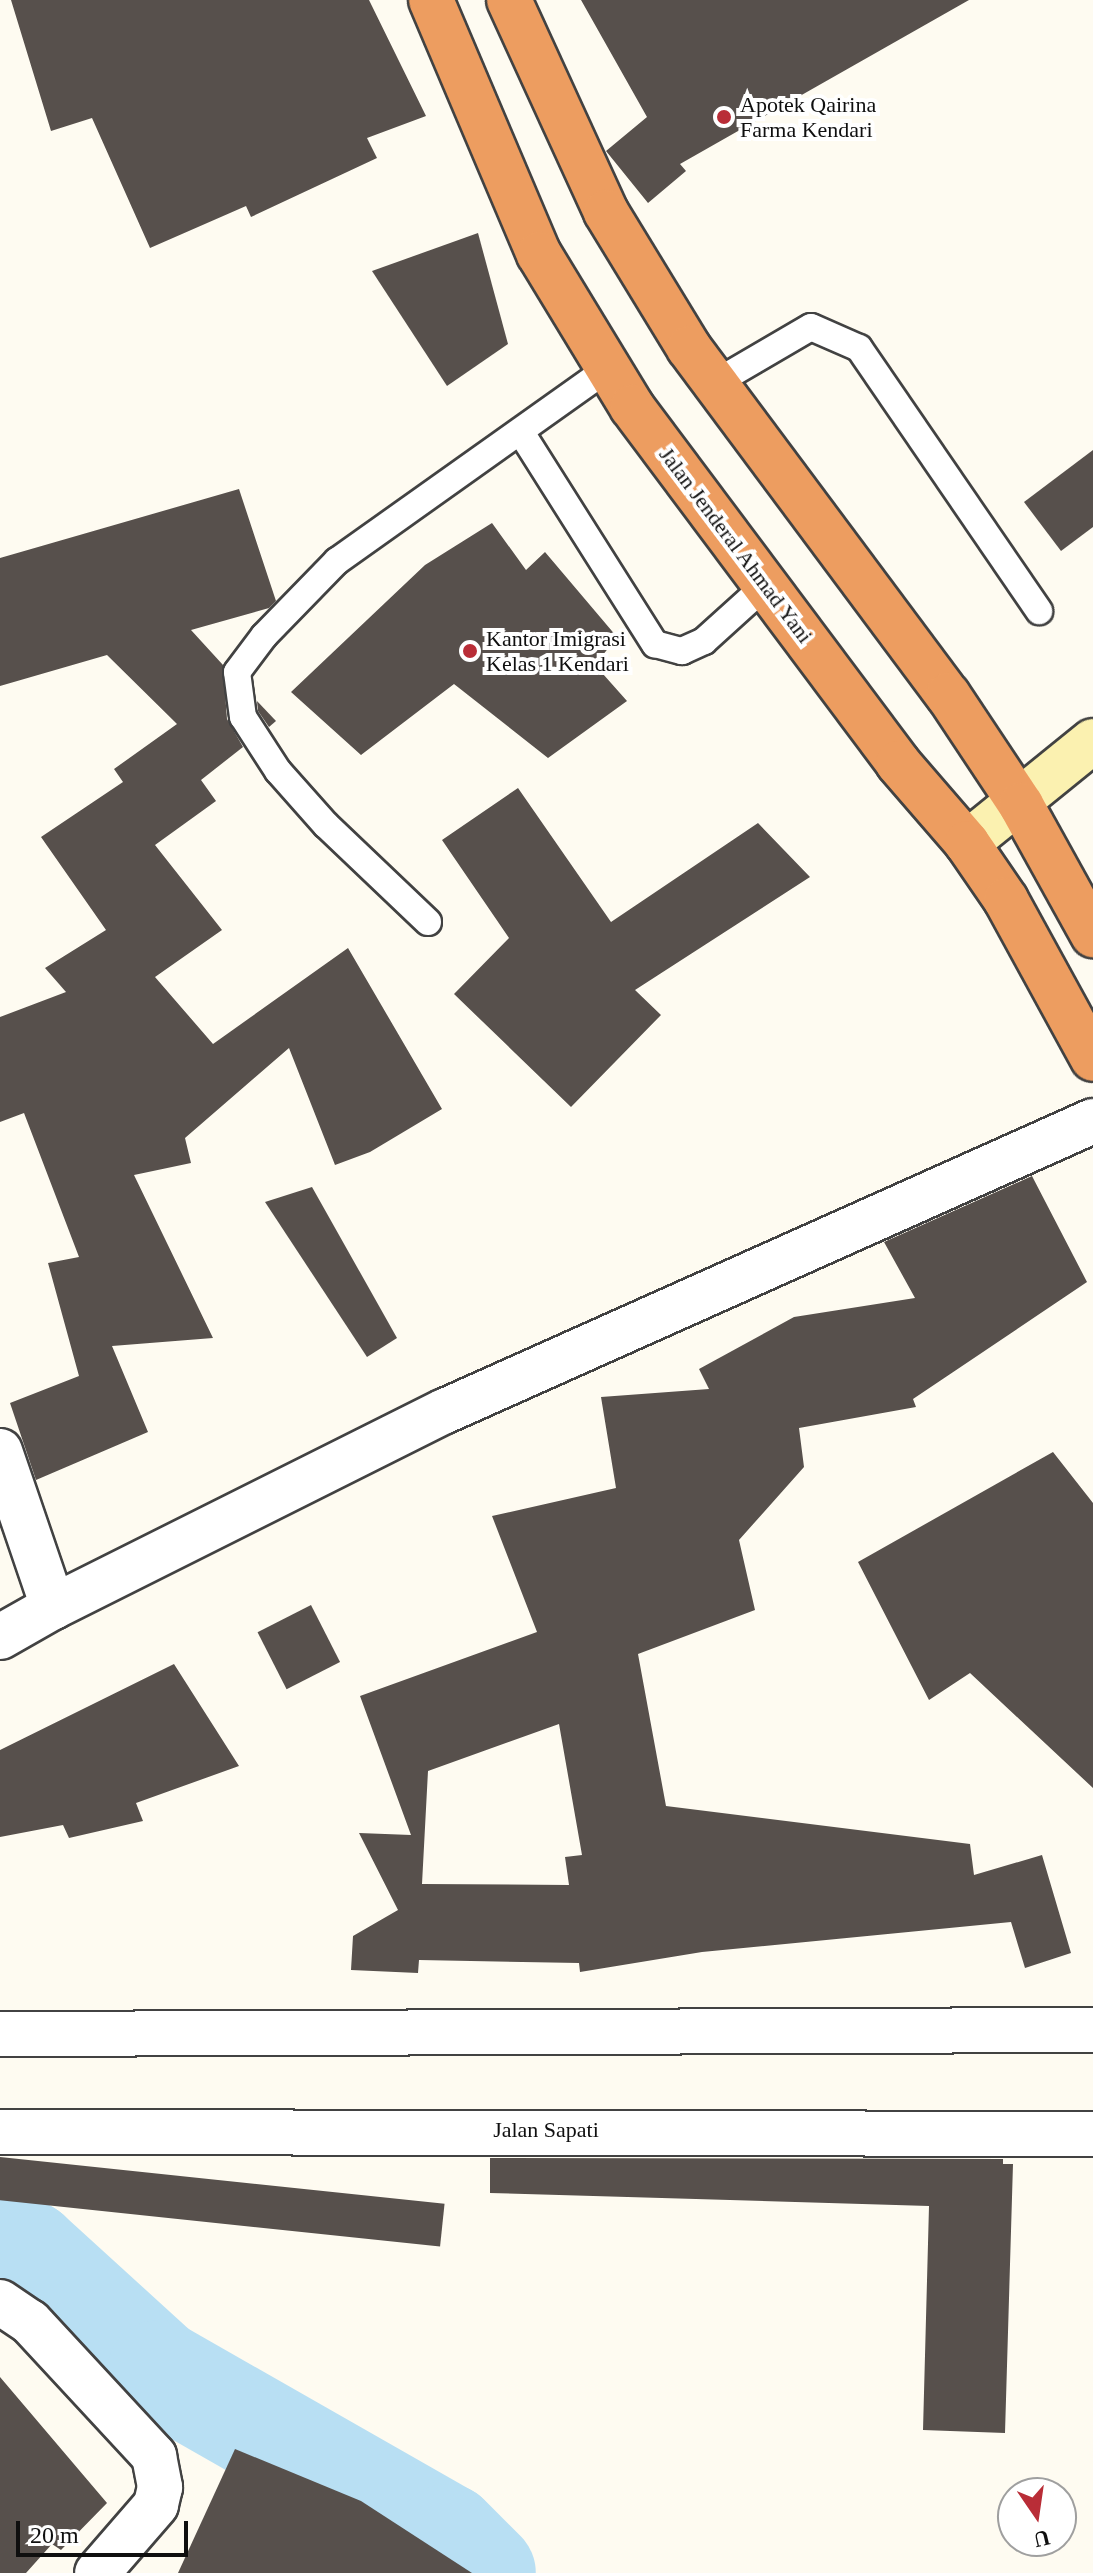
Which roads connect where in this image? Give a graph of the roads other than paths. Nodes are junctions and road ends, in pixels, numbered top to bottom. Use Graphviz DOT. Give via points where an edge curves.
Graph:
graph roads {
  1 [pos="431,0"];
  2 [pos="509,0"];
  3 [pos="609,368"];
  4 [pos="715,383"];
  5 [pos="522,434"];
  6 [pos="766,585"];
  7 [pos="1039,611"];
  8 [pos="1093,741"];
  9 [pos="1021,805"];
  10 [pos="967,843"];
  11 [pos="428,922"];
  12 [pos="1093,935"];
  13 [pos="1093,1059"];
  14 [pos="1093,1121"];
  15 [pos="0,1451"];
  16 [pos="53,1607"];
  17 [pos="0,1637"];
  18 [pos="1093,2030"];
  19 [pos="0,2034"];
  20 [pos="0,2132"];
  21 [pos="1093,2134"];
  22 [pos="0,2302"];
  23 [pos="97,2573"];
  1 -- 3 [label="highway, Jalan Jenderal Ahmad Yani" via="539,254"];
  2 -- 4 [label="highway" via="606,212"];
  3 -- 5 [label="lane"];
  3 -- 6 [label="highway, Jalan Jenderal Ahmad Yani" via="632,407"];
  4 -- 7 [label="lane" via="811,327 859,348"];
  4 -- 9 [label="highway" via="948,695"];
  5 -- 6 [label="lane" via="655,644 682,651 704,641"];
  5 -- 11 [label="lane" via="337,561 264,636 237,672 243,717 278,771 326,825"];
  6 -- 10 [label="highway, Jalan Jenderal Ahmad Yani" via="898,763"];
  8 -- 9 [label="street"];
  9 -- 10 [label="street"];
  9 -- 12 [label="highway"];
  10 -- 13 [label="highway, Jalan Jenderal Ahmad Yani" via="1006,900"];
  14 -- 16 [label="street" via="445,1411"];
  15 -- 16 [label="street"];
  16 -- 17 [label="street"];
  18 -- 19 [label="street"];
  20 -- 21 [label="street, Jalan Sapati"];
  22 -- 23 [label="street" via="30,2322 154,2456 160,2487 156,2505"];
}
